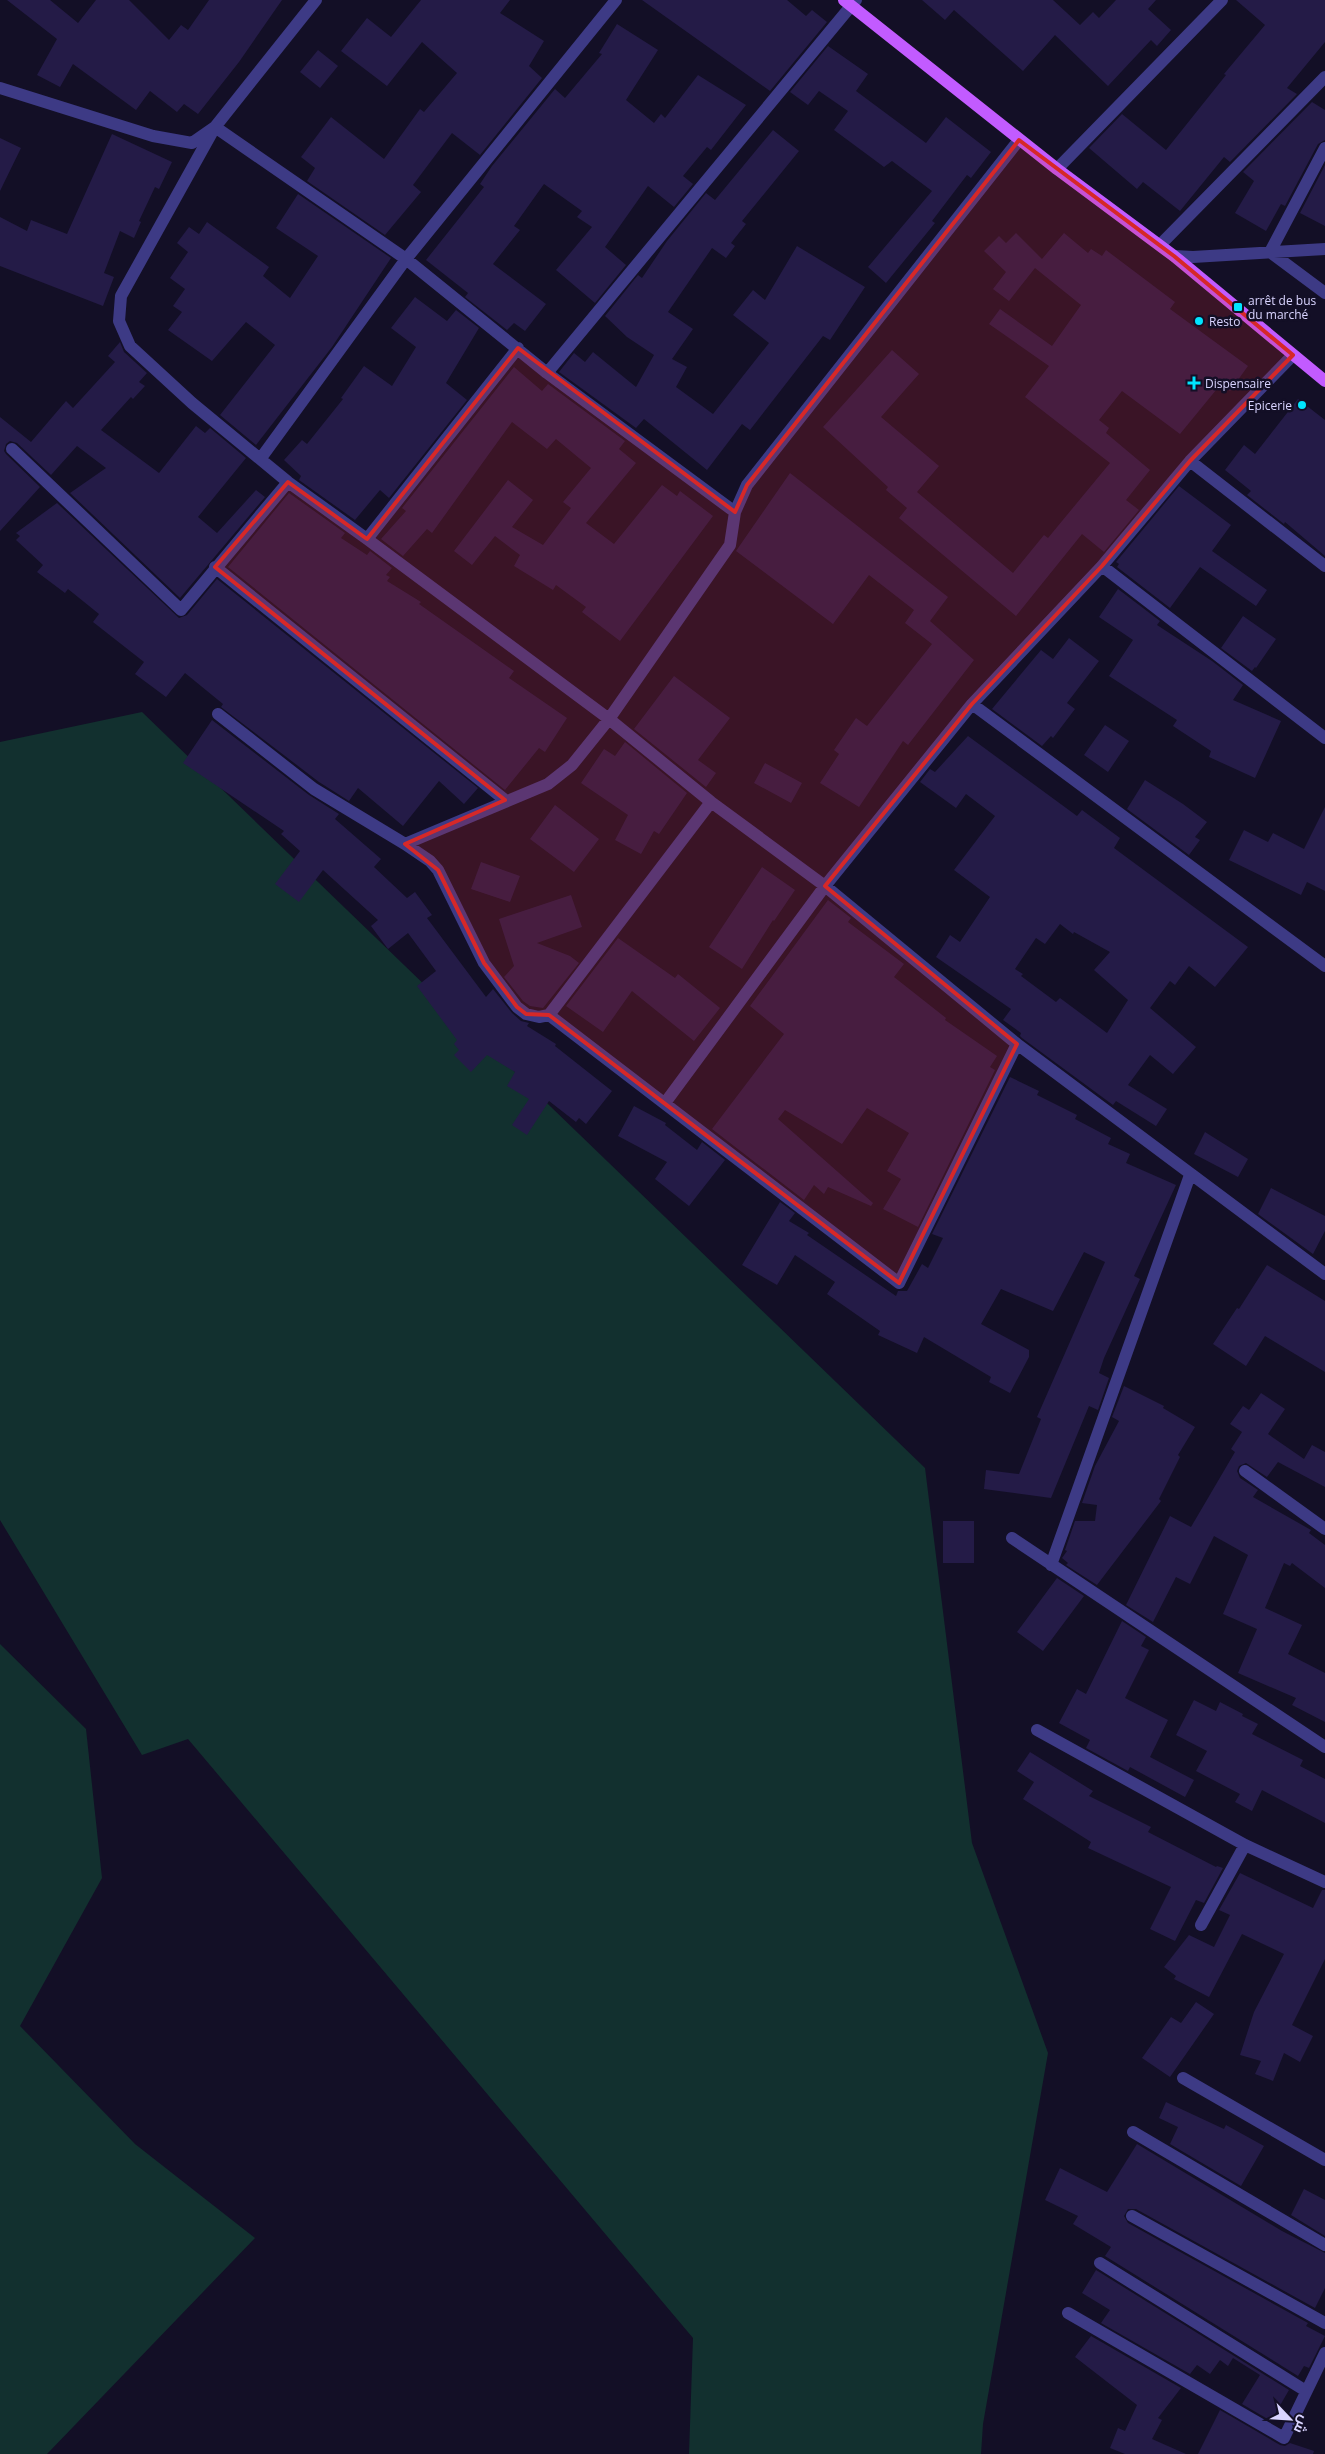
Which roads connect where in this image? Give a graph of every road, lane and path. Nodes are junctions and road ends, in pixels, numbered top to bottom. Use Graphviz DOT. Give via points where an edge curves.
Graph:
graph roads {
  1 [pos="316,0"];
  2 [pos="616,0"];
  3 [pos="1222,0"];
  4 [pos="850,2"];
  5 [pos="1325,78"];
  6 [pos="0,88"];
  7 [pos="215,127"];
  8 [pos="1019,140"];
  9 [pos="1325,148"];
  10 [pos="1057,170"];
  11 [pos="1160,245"];
  12 [pos="1325,249"];
  13 [pos="1270,252"];
  14 [pos="1174,256"];
  15 [pos="406,259"];
  16 [pos="1325,293"];
  17 [pos="518,348"];
  18 [pos="1293,355"];
  19 [pos="548,374"];
  20 [pos="1325,380"];
  21 [pos="12,449"];
  22 [pos="261,458"];
  23 [pos="1190,461"];
  24 [pos="288,482"];
  25 [pos="735,512"];
  26 [pos="367,538"];
  27 [pos="1102,566"];
  28 [pos="1325,566"];
  29 [pos="215,567"];
  30 [pos="972,704"];
  31 [pos="218,714"];
  32 [pos="609,719"];
  33 [pos="1325,738"];
  34 [pos="505,800"];
  35 [pos="711,802"];
  36 [pos="405,844"];
  37 [pos="825,886"];
  38 [pos="1325,966"];
  39 [pos="549,1016"];
  40 [pos="1017,1044"];
  41 [pos="665,1103"];
  42 [pos="1190,1175"];
  43 [pos="1325,1274"];
  44 [pos="1245,1471"];
  45 [pos="1325,1530"];
  46 [pos="1012,1538"];
  47 [pos="1051,1565"];
  48 [pos="1036,1730"];
  49 [pos="1325,1747"];
  50 [pos="1245,1845"];
  51 [pos="1325,1882"];
  52 [pos="1202,1925"];
  53 [pos="1183,2078"];
  54 [pos="1133,2132"];
  55 [pos="1325,2160"];
  56 [pos="1132,2216"];
  57 [pos="1325,2245"];
  58 [pos="1100,2264"];
  59 [pos="1068,2313"];
  60 [pos="1325,2324"];
  61 [pos="1325,2353"];
  62 [pos="1306,2391"];
  1 -- 7 [label="street"];
  2 -- 15 [label="street"];
  3 -- 10 [label="street"];
  4 -- 8 [label="main road"];
  4 -- 19 [label="street"];
  5 -- 11 [label="street"];
  6 -- 7 [label="street" via="153,136 192,143"];
  7 -- 15 [label="street"];
  7 -- 22 [label="street" via="122,296 119,321 130,346 192,403"];
  8 -- 10 [label="main road"];
  8 -- 25 [label="street" via="746,485"];
  9 -- 13 [label="street"];
  10 -- 11 [label="main road"];
  11 -- 14 [label="main road"];
  12 -- 13 [label="street"];
  13 -- 14 [label="street"];
  13 -- 16 [label="street"];
  14 -- 18 [label="main road"];
  15 -- 17 [label="street"];
  15 -- 22 [label="street"];
  17 -- 19 [label="street"];
  17 -- 26 [label="street"];
  18 -- 20 [label="main road"];
  18 -- 23 [label="street"];
  19 -- 25 [label="street"];
  21 -- 29 [label="street" via="181,610"];
  22 -- 24 [label="street"];
  23 -- 27 [label="street"];
  23 -- 28 [label="street"];
  24 -- 26 [label="street"];
  24 -- 29 [label="street"];
  25 -- 32 [label="street" via="730,546"];
  26 -- 32 [label="street"];
  27 -- 30 [label="street"];
  27 -- 33 [label="street"];
  29 -- 34 [label="street"];
  30 -- 37 [label="street"];
  30 -- 38 [label="street"];
  31 -- 36 [label="street" via="314,789"];
  32 -- 34 [label="street" via="572,765 548,784"];
  32 -- 35 [label="street"];
  34 -- 36 [label="street"];
  35 -- 37 [label="street"];
  35 -- 39 [label="street"];
  36 -- 39 [label="street" via="438,870 484,963 517,1007 526,1014"];
  37 -- 40 [label="street"];
  37 -- 41 [label="street"];
  39 -- 41 [label="street"];
  40 -- 41 [label="street" via="899,1283"];
  40 -- 42 [label="street"];
  42 -- 43 [label="street"];
  42 -- 47 [label="street"];
  44 -- 45 [label="street"];
  46 -- 47 [label="street"];
  47 -- 49 [label="street"];
  48 -- 50 [label="street"];
  50 -- 51 [label="street"];
  50 -- 52 [label="street"];
  53 -- 55 [label="street"];
  54 -- 57 [label="street"];
  56 -- 60 [label="street"];
  58 -- 62 [label="street"];
  59 -- 62 [label="street" via="1284,2438"];
  61 -- 62 [label="street"];
}
